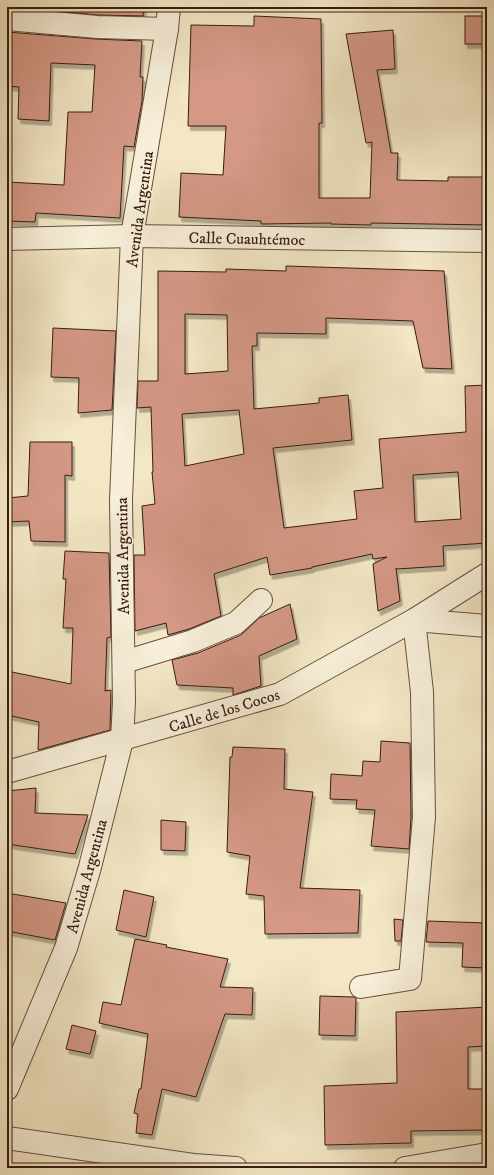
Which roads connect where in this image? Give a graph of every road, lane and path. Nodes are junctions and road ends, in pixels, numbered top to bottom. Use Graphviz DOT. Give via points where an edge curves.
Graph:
graph roads {
  1 [pos="169,7"];
  2 [pos="7,19"];
  3 [pos="167,29"];
  4 [pos="132,236"];
  5 [pos="7,239"];
  6 [pos="487,241"];
  7 [pos="487,574"];
  8 [pos="261,600"];
  9 [pos="414,620"];
  10 [pos="487,626"];
  11 [pos="124,662"];
  12 [pos="122,740"];
  13 [pos="7,772"];
  14 [pos="361,987"];
  15 [pos="7,1090"];
  16 [pos="7,1138"];
  17 [pos="487,1154"];
  18 [pos="236,1168"];
  19 [pos="405,1168"];
  1 -- 3 [label="street, Avenida Argentina"];
  2 -- 3 [label="street" via="97,27"];
  3 -- 4 [label="street, Avenida Argentina"];
  4 -- 5 [label="street, Calle Cuauhtémoc"];
  4 -- 6 [label="street, Calle Cuauhtémoc"];
  4 -- 11 [label="street, Avenida Argentina" via="121,500"];
  7 -- 9 [label="street, Calle de los Cocos"];
  8 -- 11 [label="street" via="236,623 193,641"];
  9 -- 10 [label="street"];
  9 -- 12 [label="street, Calle de los Cocos" via="280,694"];
  9 -- 14 [label="street" via="422,692 424,817 410,979"];
  11 -- 12 [label="street, Avenida Argentina"];
  12 -- 13 [label="street, Calle de los Cocos"];
  12 -- 15 [label="street, Avenida Argentina" via="90,867 66,948"];
  16 -- 18 [label="street" via="193,1165"];
  17 -- 19 [label="street"];
}
